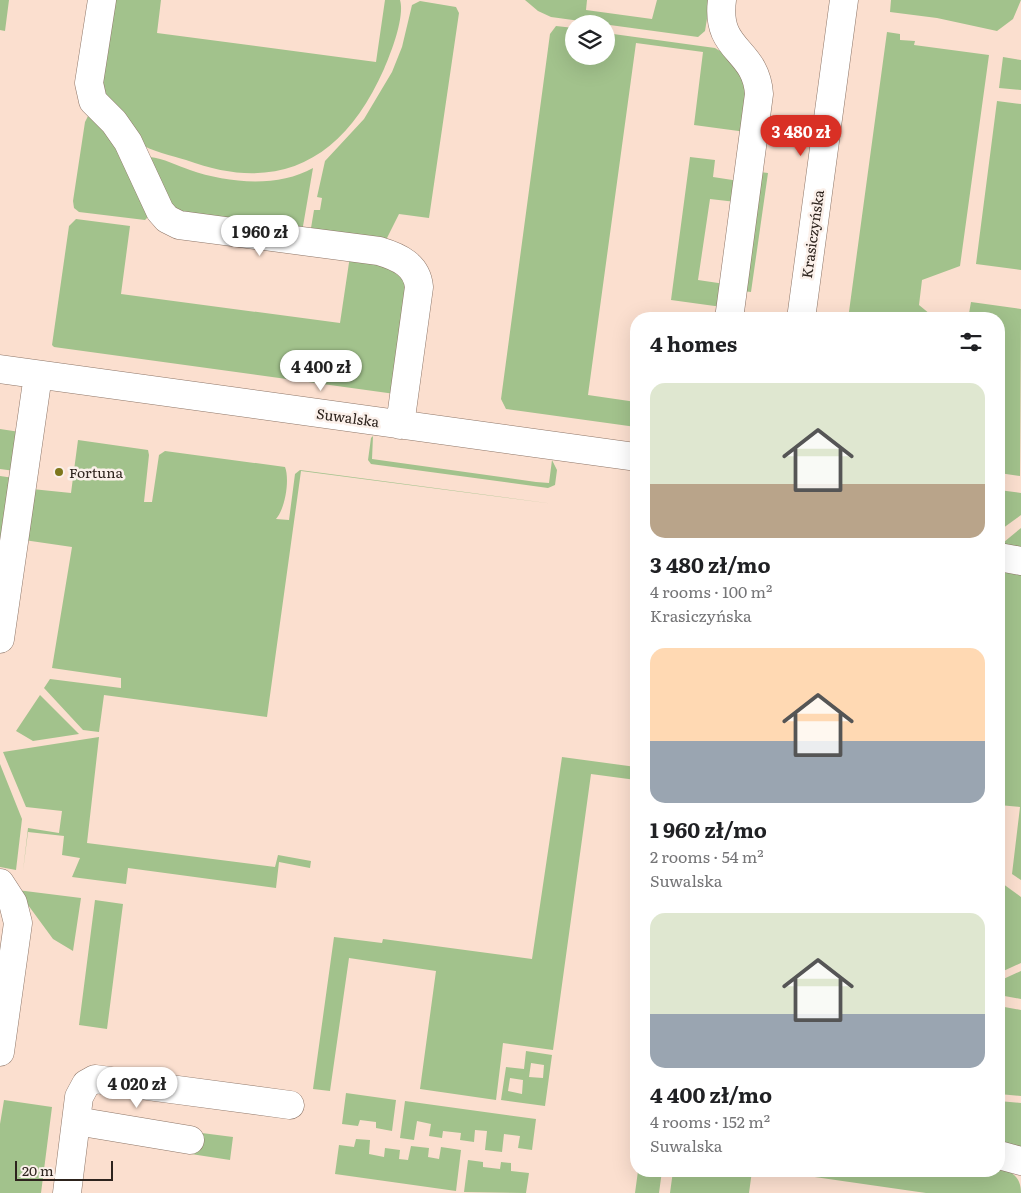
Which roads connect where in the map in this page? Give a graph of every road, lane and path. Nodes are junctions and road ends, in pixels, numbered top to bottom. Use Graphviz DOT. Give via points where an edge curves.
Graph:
graph roads {
  1 [pos="102,0"];
  2 [pos="722,0"];
  3 [pos="844,0"];
  4 [pos="730,312"];
  5 [pos="802,312"];
  6 [pos="0,369"];
  7 [pos="38,375"];
  8 [pos="400,424"];
  9 [pos="630,456"];
  10 [pos="1005,559"];
  11 [pos="1021,561"];
  12 [pos="0,639"];
  13 [pos="0,883"];
  14 [pos="0,1052"];
  15 [pos="290,1105"];
  16 [pos="76,1121"];
  17 [pos="190,1140"];
  18 [pos="1005,1157"];
  19 [pos="1021,1161"];
  20 [pos="67,1193"];
  1 -- 8 [label="street" via="90,94 128,142 163,216 179,225 379,251 404,261 415,273 418,287"];
  2 -- 4 [label="street" via="724,33 752,66 759,94"];
  3 -- 5 [label="street, Krasiczyńska"];
  6 -- 7 [label="street, Suwalska"];
  7 -- 8 [label="street, Suwalska"];
  7 -- 12 [label="street"];
  8 -- 9 [label="street, Suwalska"];
  10 -- 11 [label="street"];
  13 -- 14 [label="street" via="13,903 18,923"];
  15 -- 16 [label="street" via="99,1078 86,1084 80,1093"];
  16 -- 17 [label="street"];
  16 -- 20 [label="street"];
  18 -- 19 [label="street"];
}
